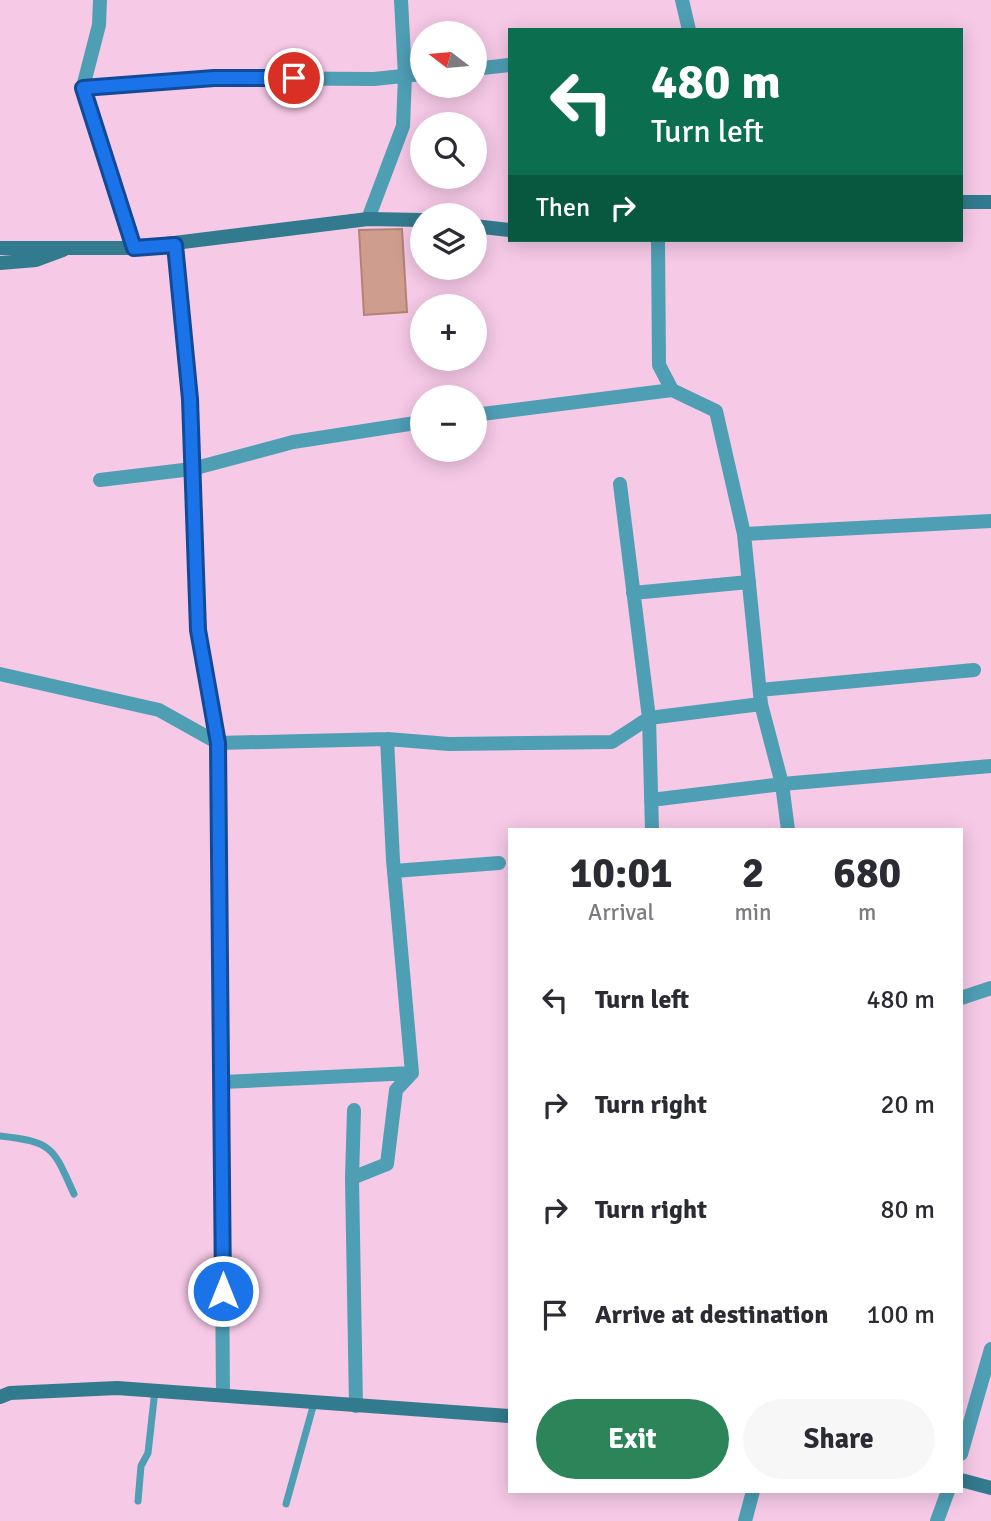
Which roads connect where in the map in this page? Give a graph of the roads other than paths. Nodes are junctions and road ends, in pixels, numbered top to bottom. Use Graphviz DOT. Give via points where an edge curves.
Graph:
graph roads {
  1 [pos="100,0"];
  2 [pos="401,0"];
  3 [pos="682,0"];
  4 [pos="689,28"];
  5 [pos="508,65"];
  6 [pos="487,68"];
  7 [pos="410,75"];
  8 [pos="405,76"];
  9 [pos="83,88"];
  10 [pos="963,202"];
  11 [pos="991,202"];
  12 [pos="368,219"];
  13 [pos="410,220"];
  14 [pos="487,227"];
  15 [pos="508,230"];
  16 [pos="658,242"];
  17 [pos="175,245"];
  18 [pos="0,248"];
  19 [pos="134,248"];
  20 [pos="64,250"];
  21 [pos="0,263"];
  22 [pos="672,390"];
  23 [pos="487,413"];
  24 [pos="410,424"];
  25 [pos="192,469"];
  26 [pos="100,480"];
  27 [pos="620,484"];
  28 [pos="991,521"];
  29 [pos="744,534"];
  30 [pos="748,582"];
  31 [pos="633,593"];
  32 [pos="974,670"];
  33 [pos="0,674"];
  34 [pos="760,697"];
  35 [pos="649,718"];
  36 [pos="387,739"];
  37 [pos="218,743"];
  38 [pos="991,766"];
  39 [pos="782,784"];
  40 [pos="651,800"];
  41 [pos="652,828"];
  42 [pos="788,828"];
  43 [pos="499,863"];
  44 [pos="394,871"];
  45 [pos="991,988"];
  46 [pos="963,998"];
  47 [pos="412,1073"];
  48 [pos="222,1082"];
  49 [pos="354,1110"];
  50 [pos="0,1136"];
  51 [pos="352,1178"];
  52 [pos="74,1194"];
  53 [pos="991,1349"];
  54 [pos="155,1390"];
  55 [pos="223,1395"];
  56 [pos="0,1397"];
  57 [pos="314,1403"];
  58 [pos="356,1406"];
  59 [pos="508,1416"];
  60 [pos="963,1447"];
  61 [pos="963,1481"];
  62 [pos="991,1488"];
  63 [pos="752,1493"];
  64 [pos="947,1493"];
  65 [pos="138,1501"];
  66 [pos="286,1504"];
  67 [pos="745,1521"];
  68 [pos="937,1521"];
  1 -- 9 [label="street" via="99,25"];
  2 -- 8 [label="street"];
  3 -- 4 [label="street"];
  5 -- 6 [label="street"];
  7 -- 8 [label="street"];
  8 -- 9 [label="street" via="214,78"];
  8 -- 12 [label="street" via="403,126"];
  9 -- 19 [label="street"];
  10 -- 11 [label="street"];
  12 -- 13 [label="street"];
  12 -- 17 [label="street"];
  14 -- 15 [label="street"];
  16 -- 22 [label="street" via="659,365"];
  17 -- 19 [label="street"];
  17 -- 25 [label="street"];
  18 -- 20 [label="street"];
  19 -- 20 [label="street"];
  20 -- 21 [label="street" via="36,260"];
  22 -- 23 [label="street"];
  22 -- 29 [label="street" via="716,411"];
  24 -- 25 [label="street" via="293,442"];
  25 -- 26 [label="street"];
  25 -- 37 [label="street" via="198,630"];
  27 -- 31 [label="street"];
  28 -- 29 [label="street"];
  29 -- 30 [label="street"];
  30 -- 31 [label="street"];
  30 -- 34 [label="street"];
  31 -- 35 [label="street"];
  32 -- 34 [label="street"];
  33 -- 37 [label="street" via="159,710"];
  34 -- 35 [label="street"];
  34 -- 39 [label="street"];
  35 -- 36 [label="street" via="612,742 449,744"];
  35 -- 40 [label="street"];
  36 -- 37 [label="street"];
  36 -- 44 [label="street"];
  37 -- 48 [label="street"];
  38 -- 39 [label="street"];
  39 -- 40 [label="street"];
  39 -- 42 [label="street"];
  40 -- 41 [label="street"];
  43 -- 44 [label="street"];
  44 -- 47 [label="street"];
  45 -- 46 [label="street"];
  47 -- 48 [label="street"];
  47 -- 51 [label="street" via="396,1090 387,1164"];
  48 -- 55 [label="street"];
  49 -- 51 [label="street"];
  50 -- 52 [label="lane" via="54,1150"];
  51 -- 58 [label="street"];
  53 -- 60 [label="street"];
  54 -- 55 [label="street"];
  54 -- 56 [label="street" via="117,1388"];
  54 -- 65 [label="lane"];
  55 -- 57 [label="street"];
  57 -- 58 [label="street"];
  57 -- 66 [label="lane"];
  58 -- 59 [label="street"];
  61 -- 62 [label="street"];
  63 -- 67 [label="street"];
  64 -- 68 [label="street"];
}
